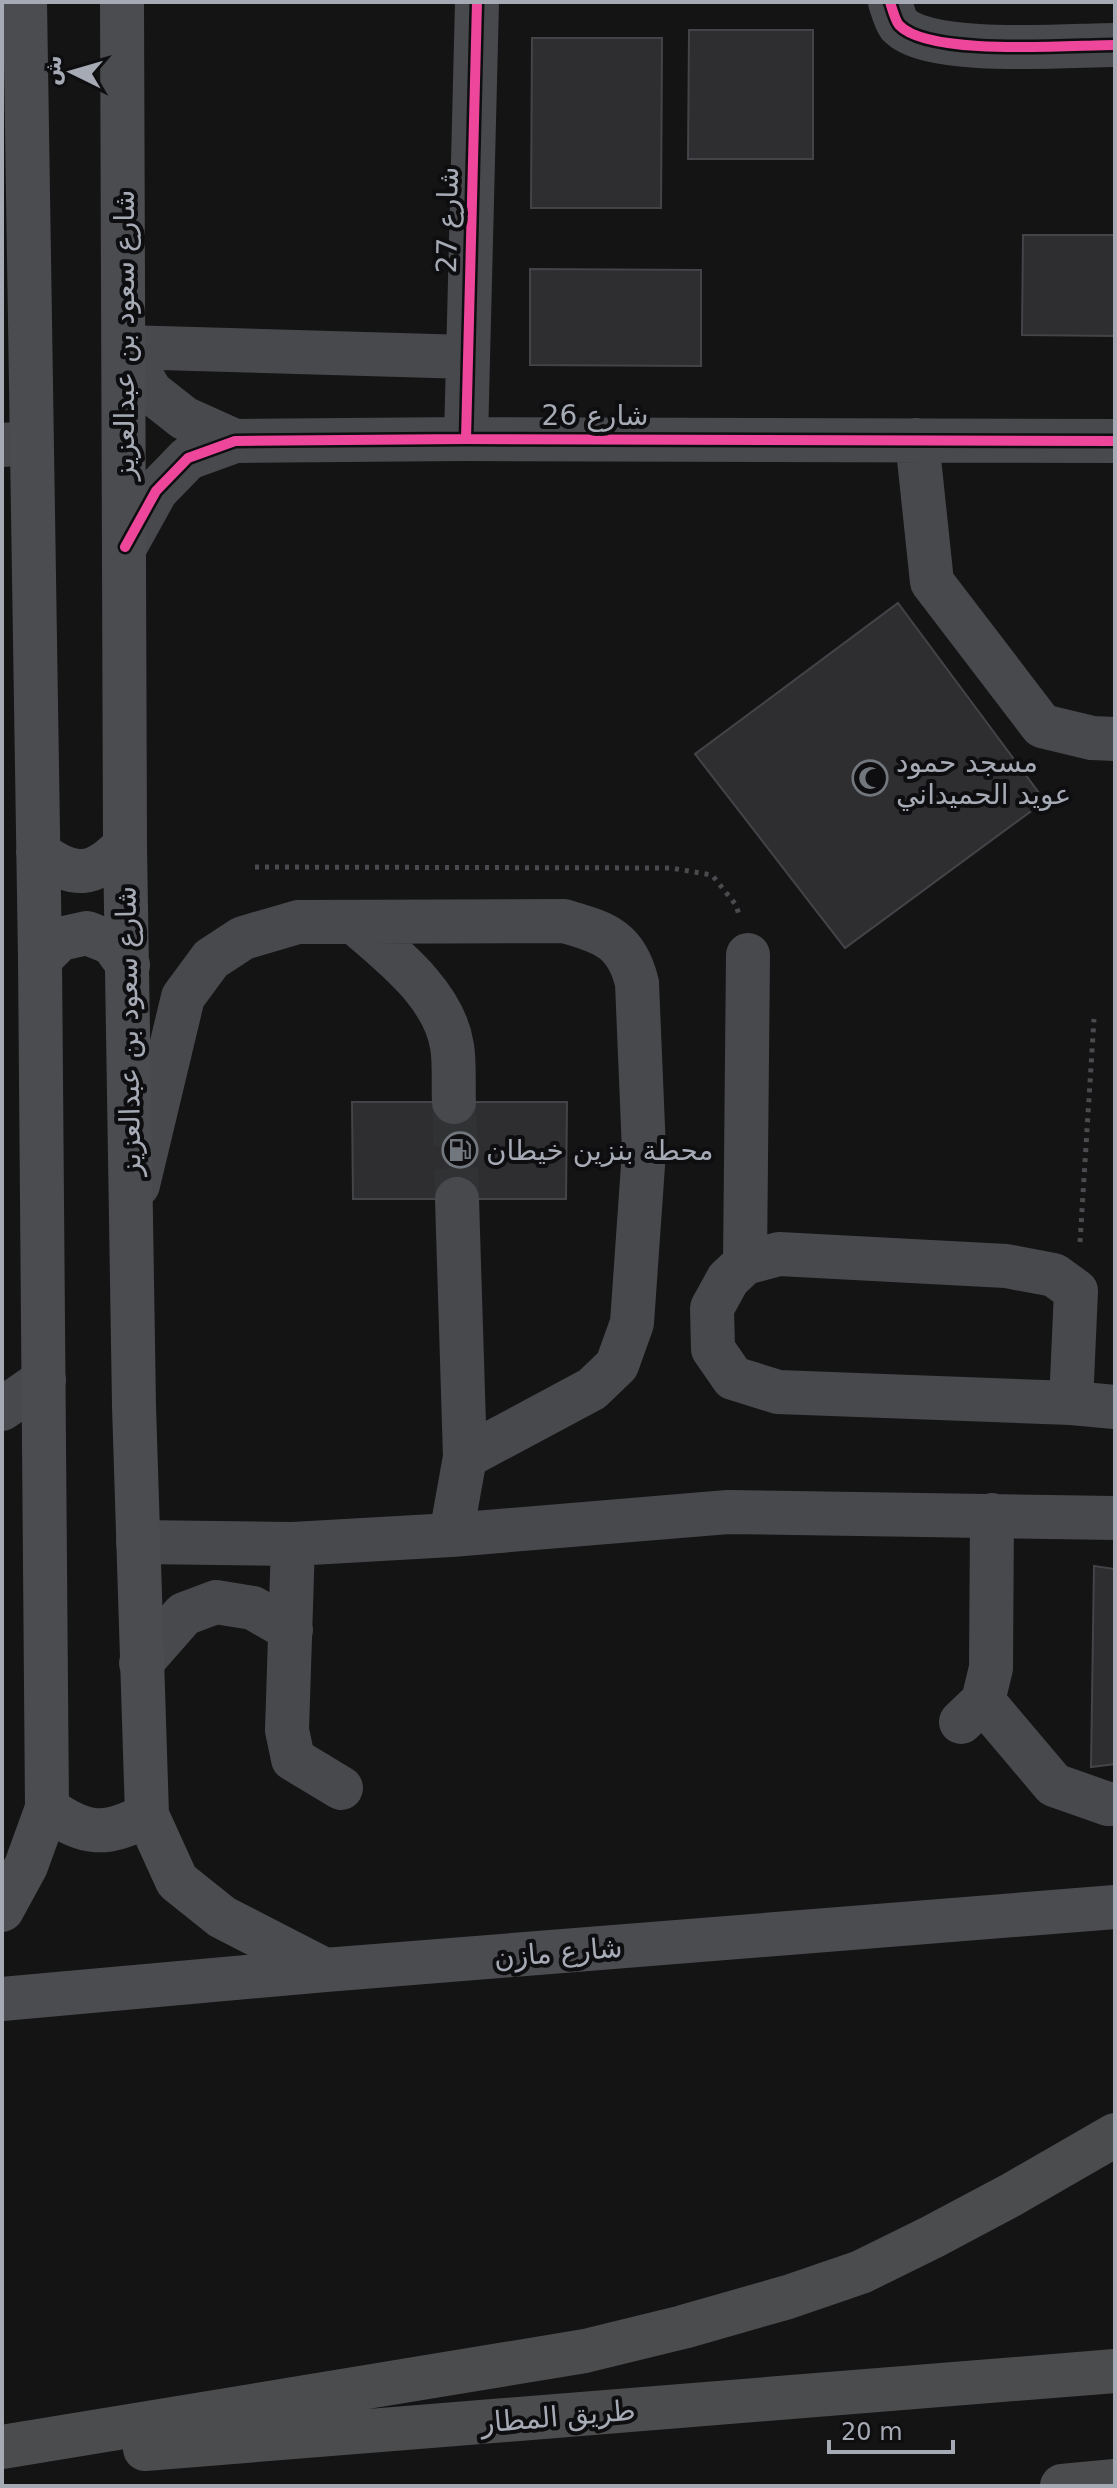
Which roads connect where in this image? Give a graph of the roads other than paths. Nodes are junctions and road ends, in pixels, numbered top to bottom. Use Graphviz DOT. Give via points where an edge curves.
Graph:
graph roads {
  1 [pos="25,2"];
  2 [pos="122,2"];
  3 [pos="477,2"];
  4 [pos="890,2"];
  5 [pos="1115,45"];
  6 [pos="124,347"];
  7 [pos="468,357"];
  8 [pos="466,439"];
  9 [pos="917,440"];
  10 [pos="235,441"];
  11 [pos="1115,441"];
  12 [pos="17,444"];
  13 [pos="125,547"];
  14 [pos="1115,739"];
  15 [pos="125,845"];
  16 [pos="38,852"];
  17 [pos="354,922"];
  18 [pos="748,955"];
  19 [pos="40,959"];
  20 [pos="128,965"];
  21 [pos="454,1102"];
  22 [pos="457,1199"];
  23 [pos="131,1212"];
  24 [pos="745,1263"];
  25 [pos="44,1380"];
  26 [pos="1071,1403"];
  27 [pos="1115,1407"];
  28 [pos="2,1409"];
  29 [pos="2,1426"];
  30 [pos="44,1453"];
  31 [pos="465,1457"];
  32 [pos="992,1515"];
  33 [pos="1115,1518"];
  34 [pos="451,1535"];
  35 [pos="138,1542"];
  36 [pos="293,1544"];
  37 [pos="291,1630"];
  38 [pos="141,1663"];
  39 [pos="341,1788"];
  40 [pos="1115,1804"];
  41 [pos="47,1808"];
  42 [pos="147,1815"];
  43 [pos="14,1870"];
  44 [pos="1115,1907"];
  45 [pos="2,1910"];
  46 [pos="325,1970"];
  47 [pos="2,1999"];
  48 [pos="1115,2135"];
  49 [pos="1115,2371"];
  50 [pos="2,2447"];
  51 [pos="2,2461"];
  52 [pos="1115,2481"];
  53 [pos="1062,2486"];
  1 -- 12 [label="main road"];
  2 -- 6 [label="main road, شارع سعود بن عبدالعزيز"];
  3 -- 7 [label="street, شارع 27"];
  4 -- 5 [label="street" via="899,25 925,39 971,47"];
  6 -- 7 [label="street"];
  6 -- 10 [label="street, شارع 26" via="151,392 184,418"];
  6 -- 13 [label="main road, شارع سعود بن عبدالعزيز"];
  7 -- 8 [label="street, شارع 27"];
  8 -- 9 [label="street, شارع 26"];
  8 -- 10 [label="street, شارع 26"];
  9 -- 11 [label="street, شارع 26"];
  9 -- 14 [label="street" via="932,582 1042,726"];
  10 -- 13 [label="street, شارع 26" via="188,458 156,491"];
  12 -- 16 [label="main road"];
  13 -- 15 [label="main road, شارع سعود بن عبدالعزيز"];
  15 -- 16 [label="main road" via="107,864 83,871 58,867"];
  15 -- 20 [label="main road, شارع سعود بن عبدالعزيز"];
  16 -- 19 [label="main road"];
  17 -- 21 [label="street" via="406,967 441,1013 452,1045"];
  17 -- 23 [label="street" via="298,922 243,938 211,959 183,997"];
  17 -- 31 [label="street" via="564,921 604,933 631,960 637,983 644,1151 632,1323 617,1365 592,1389"];
  18 -- 24 [label="street"];
  19 -- 20 [label="main road" via="60,939 87,933 112,943"];
  19 -- 25 [label="main road"];
  20 -- 23 [label="main road, شارع سعود بن عبدالعزيز"];
  22 -- 31 [label="street"];
  23 -- 35 [label="main road, شارع سعود بن عبدالعزيز"];
  24 -- 26 [label="street" via="779,1254 1006,1266 1054,1275 1076,1291"];
  24 -- 26 [label="street" via="728,1279 712,1308 713,1349 733,1378 778,1392"];
  25 -- 28 [label="street"];
  25 -- 30 [label="main road"];
  26 -- 27 [label="street"];
  29 -- 30 [label="street"];
  30 -- 41 [label="main road"];
  31 -- 34 [label="street"];
  32 -- 33 [label="street"];
  32 -- 34 [label="street" via="728,1512"];
  32 -- 40 [label="street" via="991,1668 972,1712 1054,1785"];
  34 -- 36 [label="street"];
  35 -- 36 [label="street"];
  35 -- 38 [label="main road, شارع سعود بن عبدالعزيز"];
  36 -- 37 [label="street"];
  37 -- 38 [label="street" via="253,1608 216,1602 184,1614"];
  37 -- 39 [label="street" via="287,1730 293,1759"];
  38 -- 42 [label="main road, شارع سعود بن عبدالعزيز"];
  41 -- 42 [label="main road" via="69,1824 96,1831 123,1828"];
  41 -- 43 [label="main road"];
  42 -- 46 [label="main road, شارع سعود بن عبدالعزيز" via="177,1881 222,1917"];
  43 -- 45 [label="main road"];
  44 -- 46 [label="main road, شارع مازن"];
  46 -- 47 [label="main road, شارع مازن"];
  48 -- 50 [label="highway" via="861,2272 683,2327 585,2351"];
  49 -- 51 [label="highway, طريق المطار"];
  52 -- 53 [label="highway"];
}
